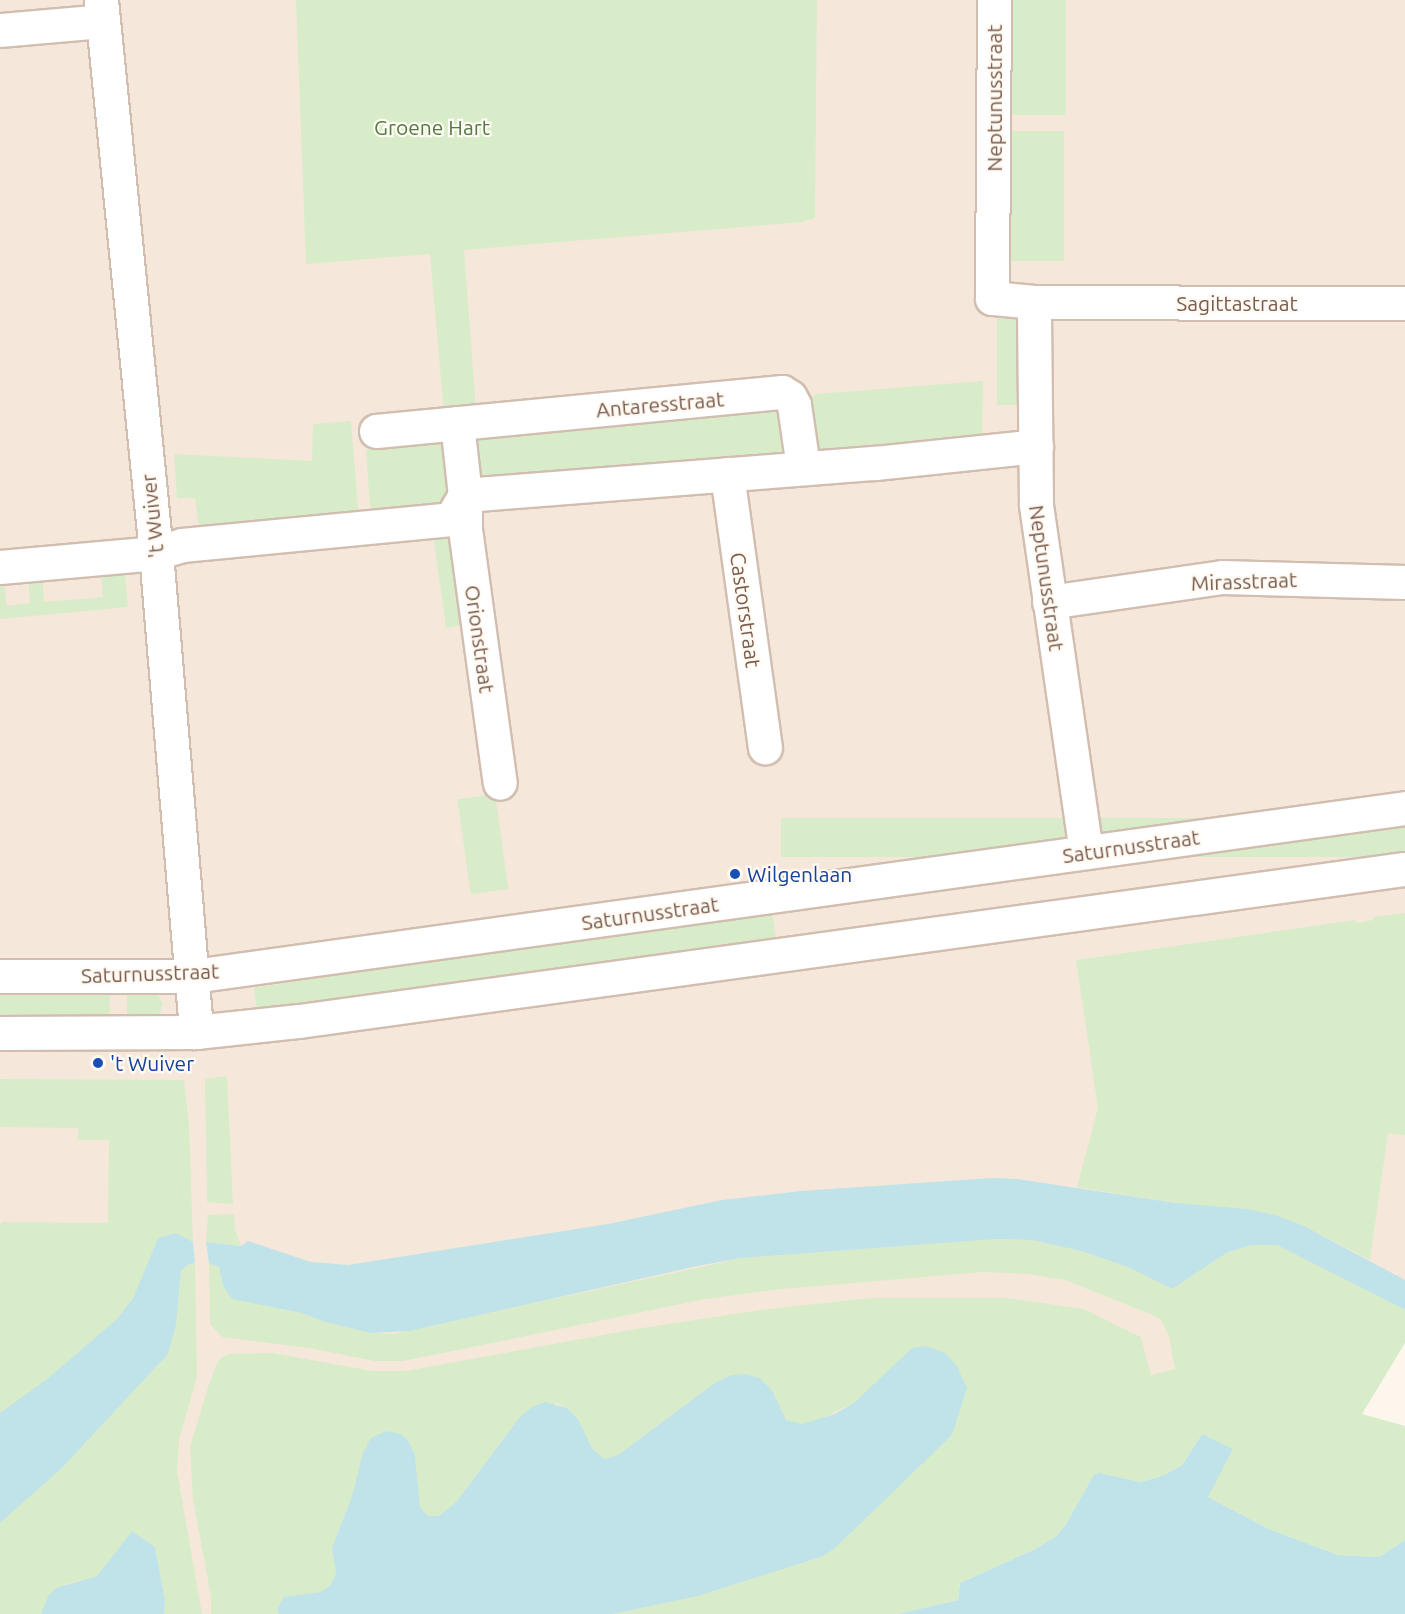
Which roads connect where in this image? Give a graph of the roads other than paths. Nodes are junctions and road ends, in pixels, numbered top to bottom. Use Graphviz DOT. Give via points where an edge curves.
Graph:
graph roads {
  1 [pos="994,0"];
  2 [pos="102,10"];
  3 [pos="0,30"];
  4 [pos="1069,301"];
  5 [pos="1034,302"];
  6 [pos="1405,303"];
  7 [pos="457,423"];
  8 [pos="376,431"];
  9 [pos="1036,446"];
  10 [pos="803,467"];
  11 [pos="727,474"];
  12 [pos="465,495"];
  13 [pos="156,553"];
  14 [pos="0,567"];
  15 [pos="1405,582"];
  16 [pos="1049,602"];
  17 [pos="765,747"];
  18 [pos="500,783"];
  19 [pos="1405,808"];
  20 [pos="1086,852"];
  21 [pos="1405,869"];
  22 [pos="0,976"];
  23 [pos="193,976"];
  24 [pos="196,1032"];
  25 [pos="0,1033"];
  1 -- 5 [label="street, Neptunusstraat" via="992,298"];
  2 -- 3 [label="street"];
  2 -- 13 [label="street, 't Wuiver"];
  4 -- 5 [label="street, Neptunusstraat"];
  4 -- 6 [label="street, Sagittastraat"];
  5 -- 9 [label="street, Neptunusstraat"];
  7 -- 8 [label="street, Antaresstraat"];
  7 -- 10 [label="street, Antaresstraat" via="782,392 794,405"];
  7 -- 12 [label="street"];
  9 -- 10 [label="street"];
  9 -- 16 [label="street, Neptunusstraat" via="1036,504"];
  10 -- 11 [label="street"];
  11 -- 12 [label="street"];
  11 -- 17 [label="street, Castorstraat"];
  12 -- 13 [label="street" via="452,519 182,545"];
  12 -- 18 [label="street, Orionstraat" via="465,529"];
  13 -- 14 [label="street"];
  13 -- 23 [label="street, 't Wuiver"];
  15 -- 16 [label="street, Mirasstraat" via="1222,577"];
  16 -- 20 [label="street, Neptunusstraat"];
  19 -- 20 [label="street, Saturnusstraat"];
  20 -- 23 [label="street, Saturnusstraat"];
  21 -- 24 [label="street"];
  22 -- 23 [label="street, Saturnusstraat"];
  23 -- 24 [label="street, 't Wuiver"];
  24 -- 25 [label="street"];
}
